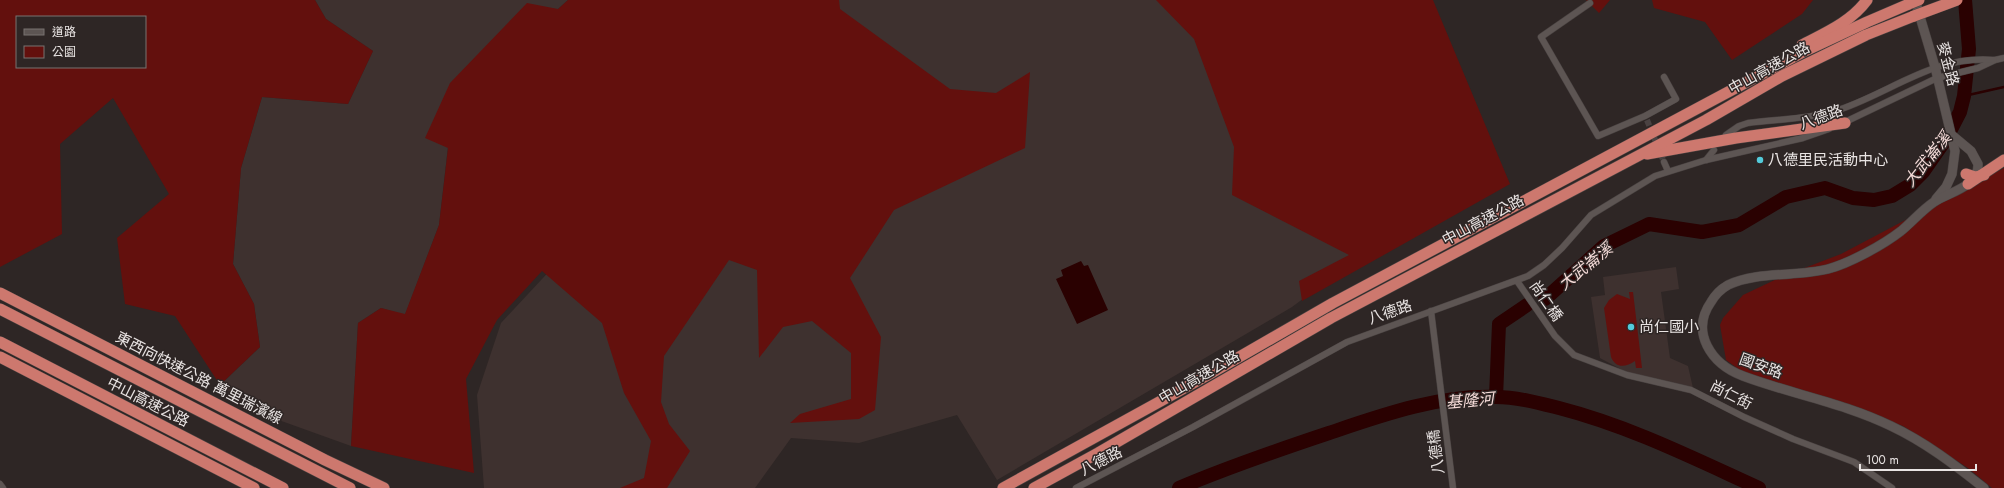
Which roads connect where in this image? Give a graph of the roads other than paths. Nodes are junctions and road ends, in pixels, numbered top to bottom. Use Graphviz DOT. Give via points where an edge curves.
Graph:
graph roads {
  1 [pos="1867,0"];
  2 [pos="1957,0"];
  3 [pos="1912,1"];
  4 [pos="1590,3"];
  5 [pos="2004,58"];
  6 [pos="1995,60"];
  7 [pos="1935,67"];
  8 [pos="1664,77"];
  9 [pos="1937,78"];
  10 [pos="1700,109"];
  11 [pos="1845,123"];
  12 [pos="1726,135"];
  13 [pos="1953,136"];
  14 [pos="1714,150"];
  15 [pos="1955,152"];
  16 [pos="1636,156"];
  17 [pos="1706,160"];
  18 [pos="2004,160"];
  19 [pos="1664,162"];
  20 [pos="1668,170"];
  21 [pos="1974,176"];
  22 [pos="1934,202"];
  23 [pos="1516,281"];
  24 [pos="0,293"];
  25 [pos="0,309"];
  26 [pos="1431,312"];
  27 [pos="1555,336"];
  28 [pos="0,342"];
  29 [pos="0,356"];
  30 [pos="0,484"];
  31 [pos="1453,485"];
  32 [pos="3,488"];
  33 [pos="254,488"];
  34 [pos="283,488"];
  35 [pos="350,488"];
  36 [pos="384,488"];
  37 [pos="1003,488"];
  38 [pos="1034,488"];
  39 [pos="1076,488"];
  40 [pos="1892,488"];
  41 [pos="1984,488"];
  1 -- 10 [label="highway" via="1841,24 1747,74"];
  2 -- 16 [label="highway, 中山高速公路, bridge" via="1866,35 1820,57"];
  3 -- 7 [label="street, 麥金路"];
  3 -- 10 [label="highway, 中山高速公路" via="1805,51"];
  4 -- 8 [label="street" via="1540,37 1598,136 1646,118 1676,99"];
  5 -- 6 [label="street"];
  6 -- 7 [label="street, 八德路" via="1976,58"];
  6 -- 9 [label="street, 八德路" via="1978,68"];
  7 -- 9 [label="street, 麥金路"];
  7 -- 12 [label="street, 八德路" via="1843,108 1825,113 1748,123"];
  9 -- 11 [label="street, 八德路"];
  9 -- 13 [label="street, 麥金路"];
  10 -- 37 [label="highway, 中山高速公路" via="1332,303"];
  11 -- 16 [label="highway" via="1736,138"];
  11 -- 17 [label="street, 八德路" via="1803,138"];
  13 -- 15 [label="street, 麥金路"];
  13 -- 21 [label="street" via="1971,151"];
  14 -- 17 [label="street"];
  15 -- 21 [label="street" via="1959,166"];
  15 -- 22 [label="street, 麥金路" via="1952,174"];
  16 -- 38 [label="highway, 中山高速公路" via="1331,318"];
  17 -- 20 [label="street, 八德路"];
  18 -- 21 [label="highway"];
  19 -- 20 [label="street"];
  20 -- 23 [label="street, 八德路" via="1600,209 1544,265"];
  21 -- 22 [label="street, 國安路"];
  22 -- 41 [label="street, 國安路" via="1899,232 1843,263 1815,271 1748,279 1728,285 1715,295 1704,311 1701,328 1706,344 1718,361 1735,373 1819,399 1890,426 1947,460"];
  23 -- 26 [label="street, 八德路"];
  23 -- 27 [label="street, 尚仁橋"];
  24 -- 36 [label="highway, 東西向快速公路 萬里瑞濱線"];
  25 -- 35 [label="highway, 東西向快速公路 萬里瑞濱線"];
  26 -- 31 [label="street, 八德橋"];
  26 -- 39 [label="street, 八德路" via="1347,342"];
  27 -- 40 [label="street, 尚仁街" via="1574,355 1627,375 1691,390 1793,439 1854,462"];
  28 -- 34 [label="highway, 中山高速公路"];
  29 -- 33 [label="highway, 中山高速公路"];
  30 -- 32 [label="street"];
}
